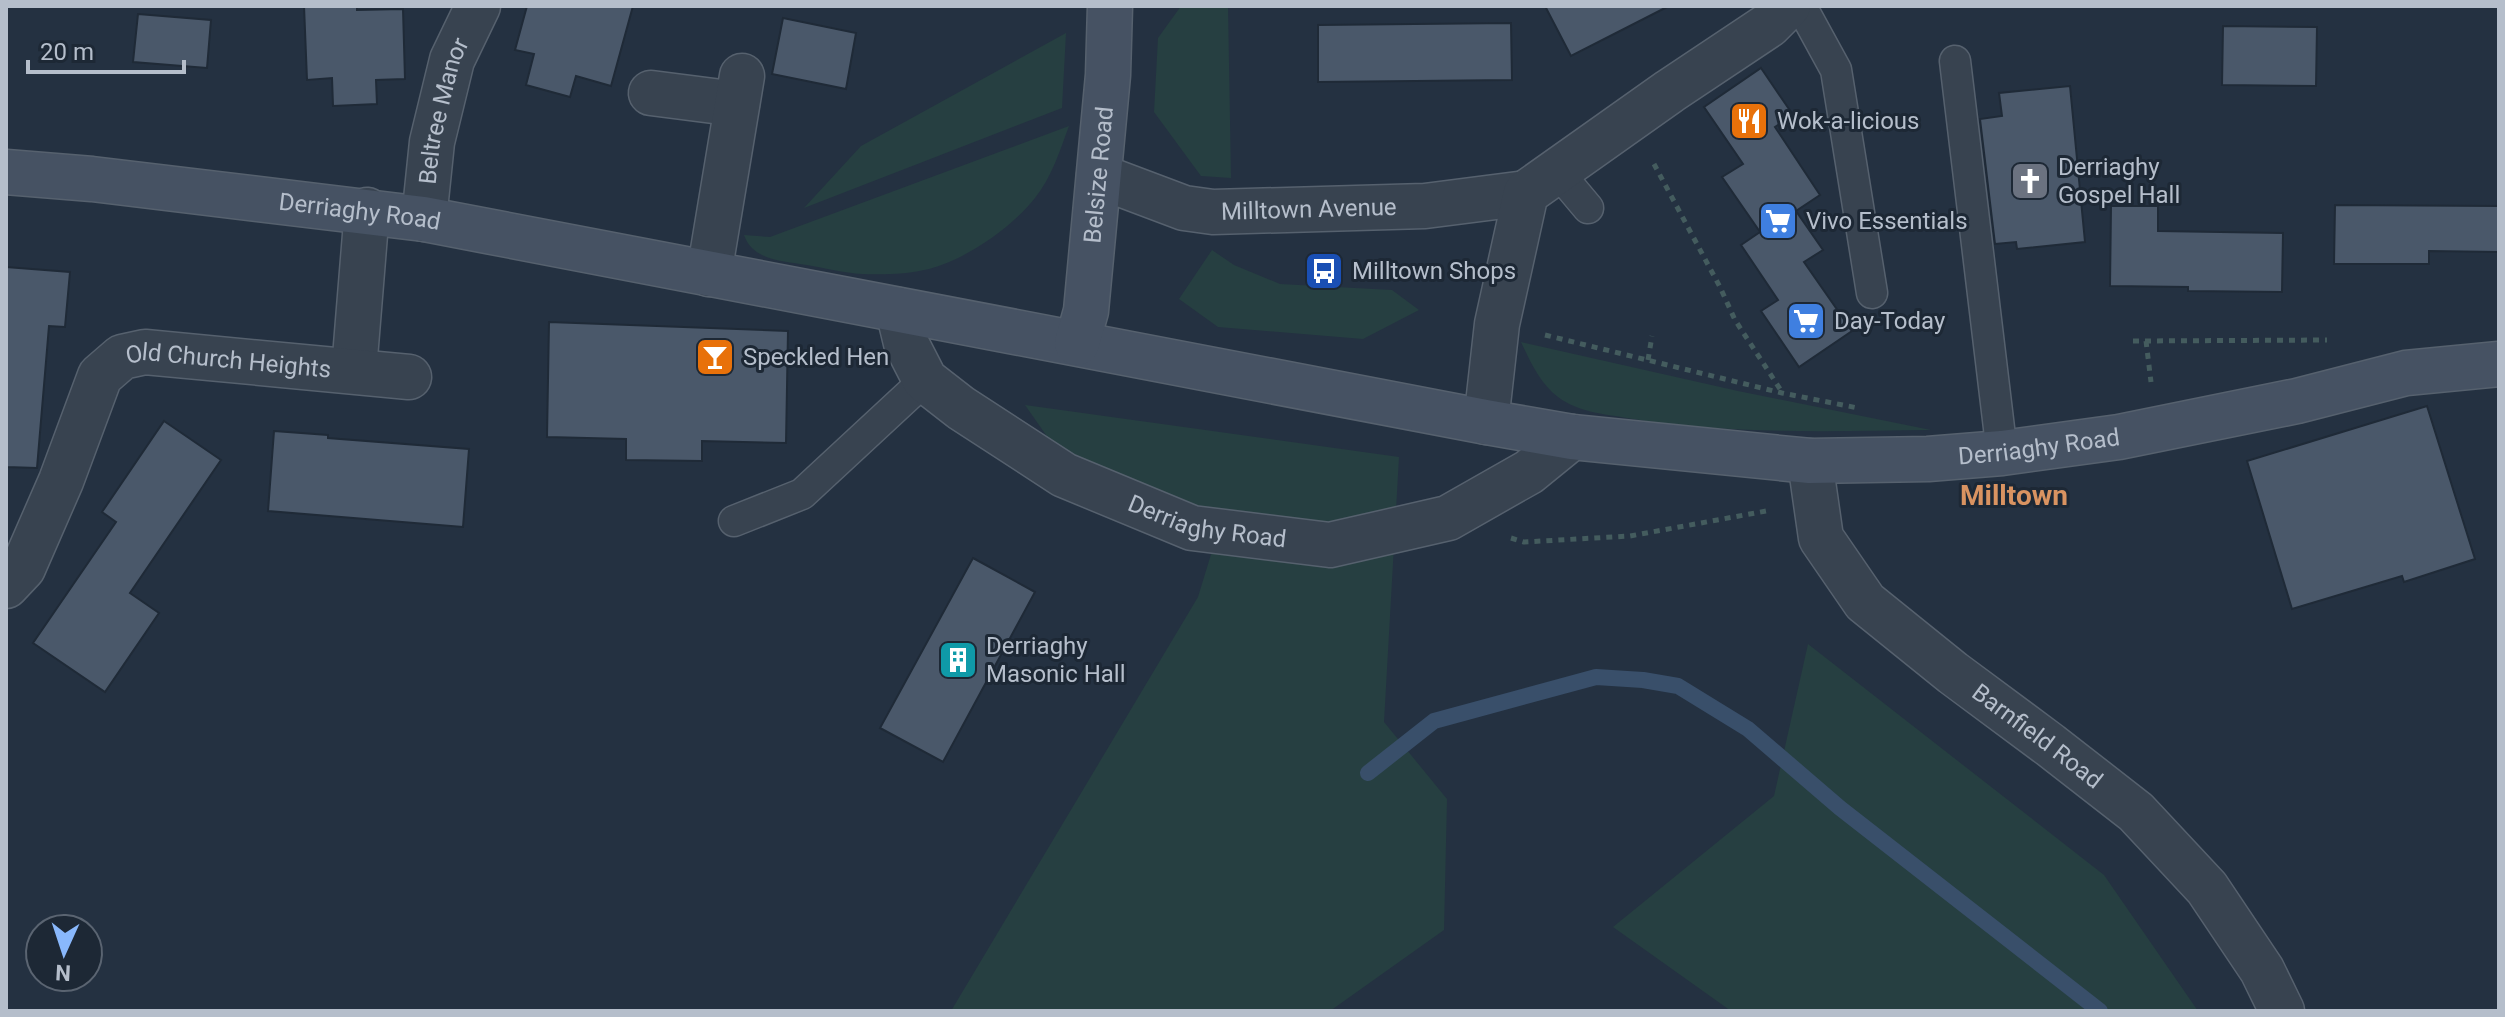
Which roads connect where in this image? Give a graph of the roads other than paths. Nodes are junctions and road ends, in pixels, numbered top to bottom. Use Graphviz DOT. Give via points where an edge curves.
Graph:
graph roads {
  1 [pos="478,6"];
  2 [pos="1110,6"];
  3 [pos="1788,6"];
  4 [pos="1801,6"];
  5 [pos="1955,61"];
  6 [pos="651,93"];
  7 [pos="6,172"];
  8 [pos="1099,176"];
  9 [pos="1542,182"];
  10 [pos="1588,208"];
  11 [pos="367,210"];
  12 [pos="424,219"];
  13 [pos="709,274"];
  14 [pos="1872,293"];
  15 [pos="898,310"];
  16 [pos="1077,343"];
  17 [pos="2499,364"];
  18 [pos="354,370"];
  19 [pos="409,377"];
  20 [pos="925,380"];
  21 [pos="1486,422"];
  22 [pos="1572,437"];
  23 [pos="2002,453"];
  24 [pos="1812,482"];
  25 [pos="734,521"];
  26 [pos="6,586"];
  27 [pos="2282,1011"];
  1 -- 12 [label="street, Beltree Manor" via="452,60 432,142"];
  2 -- 8 [label="street, Belsize Road"];
  3 -- 9 [label="street, Milltown Avenue" via="1769,25"];
  4 -- 14 [label="lane" via="1836,70"];
  5 -- 23 [label="lane"];
  6 -- 13 [label="street" via="739,90"];
  7 -- 11 [label="street, Derriaghy Road"];
  8 -- 9 [label="street, Milltown Avenue" via="1184,208 1213,212 1425,206"];
  8 -- 16 [label="street, Belsize Road" via="1086,311"];
  9 -- 10 [label="lane"];
  9 -- 21 [label="street" via="1497,324"];
  11 -- 12 [label="street, Derriaghy Road"];
  11 -- 18 [label="street, Old Church Heights"];
  12 -- 13 [label="street, Derriaghy Road"];
  13 -- 15 [label="street, Derriaghy Road"];
  15 -- 16 [label="street, Derriaghy Road"];
  15 -- 20 [label="street, Derriaghy Road" via="906,343"];
  16 -- 21 [label="street, Derriaghy Road"];
  17 -- 23 [label="street, Derriaghy Road" via="2406,373 2157,431"];
  18 -- 19 [label="street, Old Church Heights"];
  18 -- 26 [label="street, Old Church Heights" via="145,352 122,357 100,376 36,539 23,568"];
  20 -- 22 [label="street, Derriaghy Road" via="1064,475 1192,528 1330,545 1448,518 1529,472"];
  20 -- 25 [label="lane" via="802,494"];
  21 -- 22 [label="street, Derriaghy Road"];
  22 -- 24 [label="street, Derriaghy Road"];
  23 -- 24 [label="street, Derriaghy Road" via="1928,459"];
  24 -- 27 [label="street, Barnfield Road" via="1821,538 1865,602 2136,812 2207,888 2262,970"];
}
